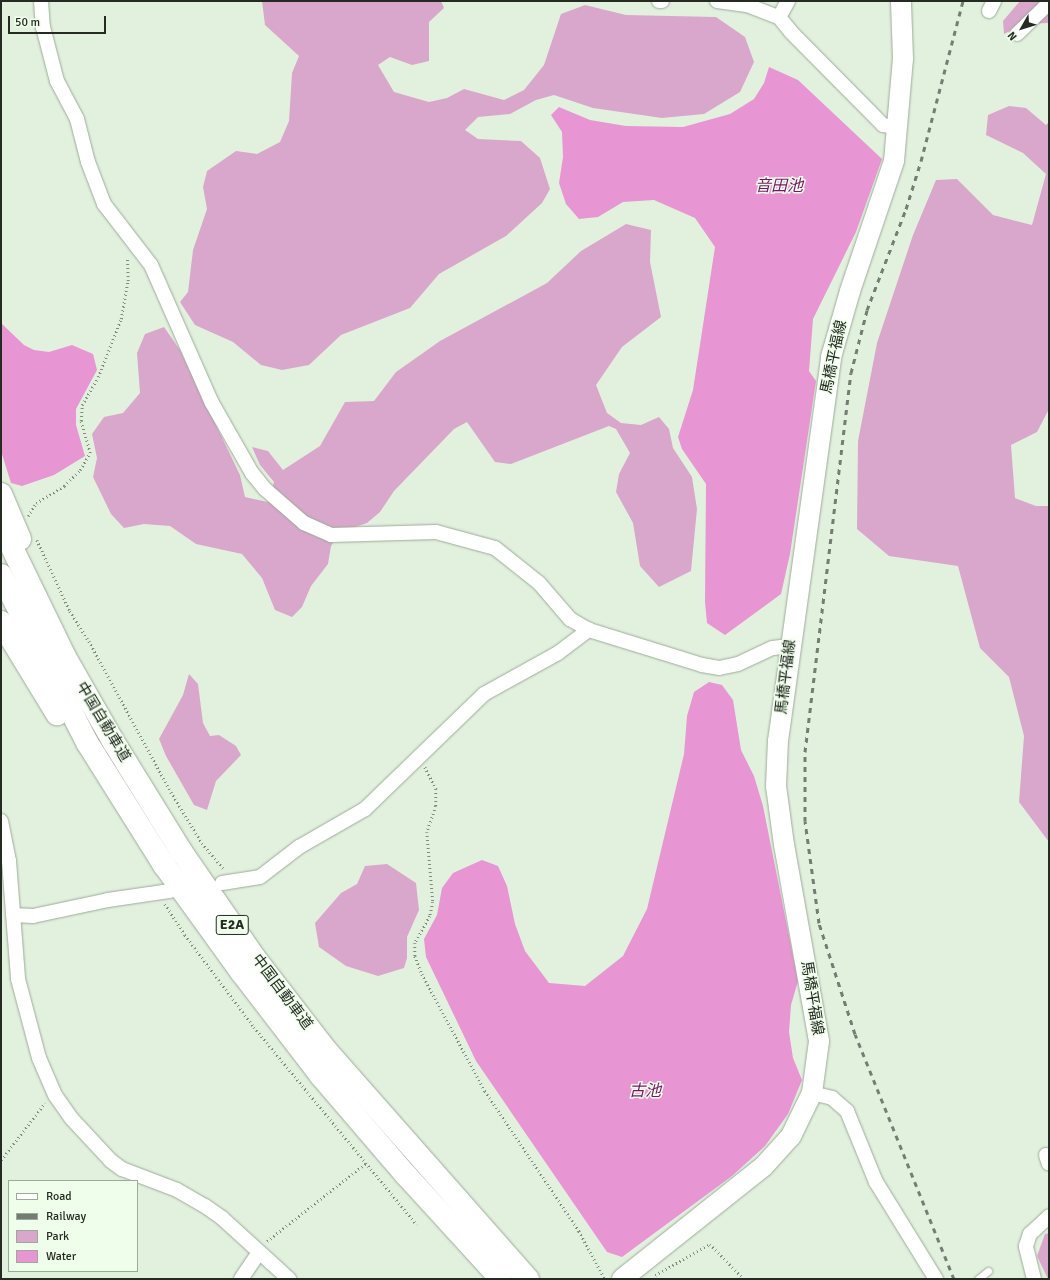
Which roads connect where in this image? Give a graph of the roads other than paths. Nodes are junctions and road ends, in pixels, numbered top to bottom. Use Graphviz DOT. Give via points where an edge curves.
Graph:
graph roads {
  1 [pos="41,1"];
  2 [pos="717,1"];
  3 [pos="788,1"];
  4 [pos="901,1"];
  5 [pos="747,3"];
  6 [pos="1049,3"];
  7 [pos="779,17"];
  8 [pos="1017,34"];
  9 [pos="899,128"];
  10 [pos="1,494"];
  11 [pos="1,525"];
  12 [pos="1,575"];
  13 [pos="1,622"];
  14 [pos="589,630"];
  15 [pos="789,646"];
  16 [pos="65,657"];
  17 [pos="1,821"];
  18 [pos="164,865"];
  19 [pos="227,882"];
  20 [pos="165,892"];
  21 [pos="6,895"];
  22 [pos="13,915"];
  23 [pos="812,1093"];
  24 [pos="1049,1216"];
  25 [pos="259,1252"];
  26 [pos="988,1271"];
  27 [pos="241,1279"];
  28 [pos="288,1279"];
  29 [pos="501,1279"];
  30 [pos="528,1279"];
  31 [pos="622,1279"];
  32 [pos="936,1279"];
  33 [pos="978,1279"];
  34 [pos="1034,1279"];
  1 -- 14 [label="street" via="43,27 57,81 83,135 95,182 104,204 150,265 212,402 252,473 264,489 316,531 331,535 436,532 459,536 495,548 539,583 570,619"];
  2 -- 5 [label="street"];
  3 -- 7 [label="street"];
  4 -- 9 [label="main road, 馬橋平福線" via="903,59"];
  5 -- 7 [label="street"];
  6 -- 8 [label="street"];
  7 -- 9 [label="street" via="883,125"];
  9 -- 15 [label="main road, 馬橋平福線" via="892,168 850,291 831,357"];
  10 -- 16 [label="highway" via="50,612"];
  11 -- 16 [label="highway, 中国自動車道 / E2A"];
  12 -- 18 [label="highway, 中国自動車道 / E2A" via="88,744"];
  13 -- 18 [label="highway" via="96,776"];
  14 -- 15 [label="street" via="719,668 738,664 773,648"];
  14 -- 19 [label="street" via="558,653 484,694 366,809 299,848 260,877"];
  15 -- 23 [label="main road, 馬橋平福線" via="778,741 776,786 819,1041"];
  16 -- 30 [label="highway, 中国自動車道 / E2A" via="181,851 254,957 325,1049"];
  17 -- 21 [label="street" via="9,861"];
  18 -- 29 [label="highway, 中国自動車道 / E2A" via="321,1076 406,1175"];
  20 -- 22 [label="street" via="108,900 33,916"];
  21 -- 22 [label="street"];
  22 -- 25 [label="street" via="13,946 25,1013 48,1083 55,1096 94,1145 116,1165 177,1190 205,1206"];
  23 -- 31 [label="main road, 馬橋平福線" via="791,1136 763,1167"];
  23 -- 32 [label="street" via="832,1098 847,1111 876,1182"];
  24 -- 34 [label="street" via="1030,1234 1026,1246"];
  25 -- 27 [label="street"];
  25 -- 28 [label="street"];
  26 -- 33 [label="lane"];
}
